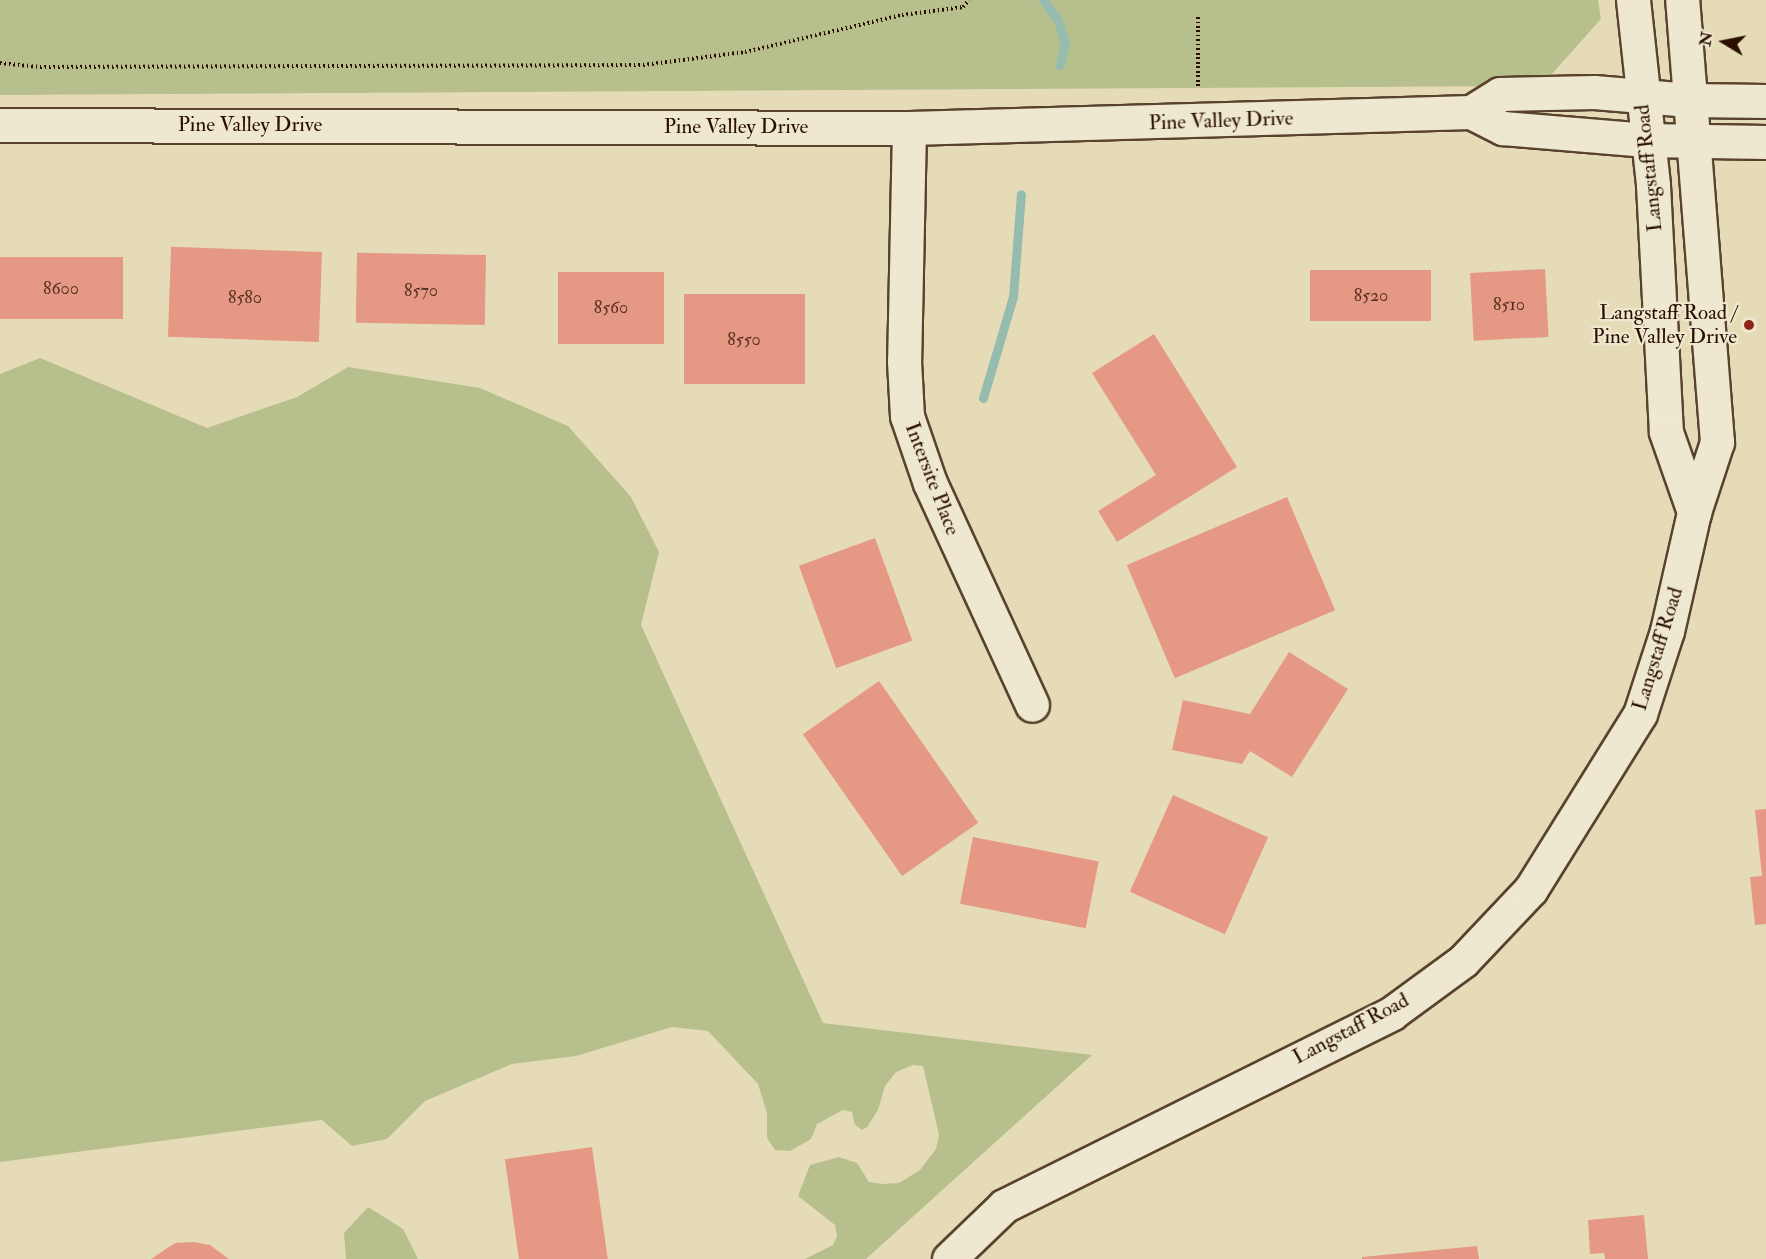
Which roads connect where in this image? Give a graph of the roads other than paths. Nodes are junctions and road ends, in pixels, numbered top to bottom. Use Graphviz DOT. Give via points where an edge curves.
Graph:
graph roads {
  1 [pos="1633,0"];
  2 [pos="1682,0"];
  3 [pos="1641,96"];
  4 [pos="1690,100"];
  5 [pos="1766,101"];
  6 [pos="1471,112"];
  7 [pos="0,125"];
  8 [pos="909,128"];
  9 [pos="1646,140"];
  10 [pos="1766,142"];
  11 [pos="1694,143"];
  12 [pos="1694,512"];
  13 [pos="1032,705"];
  14 [pos="949,1259"];
  1 -- 3 [label="street, Langstaff Road"];
  2 -- 4 [label="street, Langstaff Road"];
  3 -- 4 [label="street"];
  3 -- 6 [label="street" via="1500,94"];
  3 -- 9 [label="street, Langstaff Road"];
  4 -- 5 [label="street"];
  4 -- 11 [label="street, Langstaff Road"];
  6 -- 8 [label="street, Pine Valley Drive"];
  6 -- 9 [label="street, Pine Valley Drive" via="1503,128"];
  7 -- 8 [label="street, Pine Valley Drive"];
  8 -- 13 [label="street, Intersite Place" via="904,361 907,416 930,483"];
  9 -- 11 [label="street, Pine Valley Drive"];
  9 -- 12 [label="street, Langstaff Road" via="1653,185 1666,432"];
  10 -- 11 [label="street, Pine Valley Drive"];
  11 -- 12 [label="street, Langstaff Road" via="1717,442"];
  12 -- 14 [label="street, Langstaff Road" via="1666,631 1640,714 1531,889 1462,961 1392,1013 1004,1206"];
}
